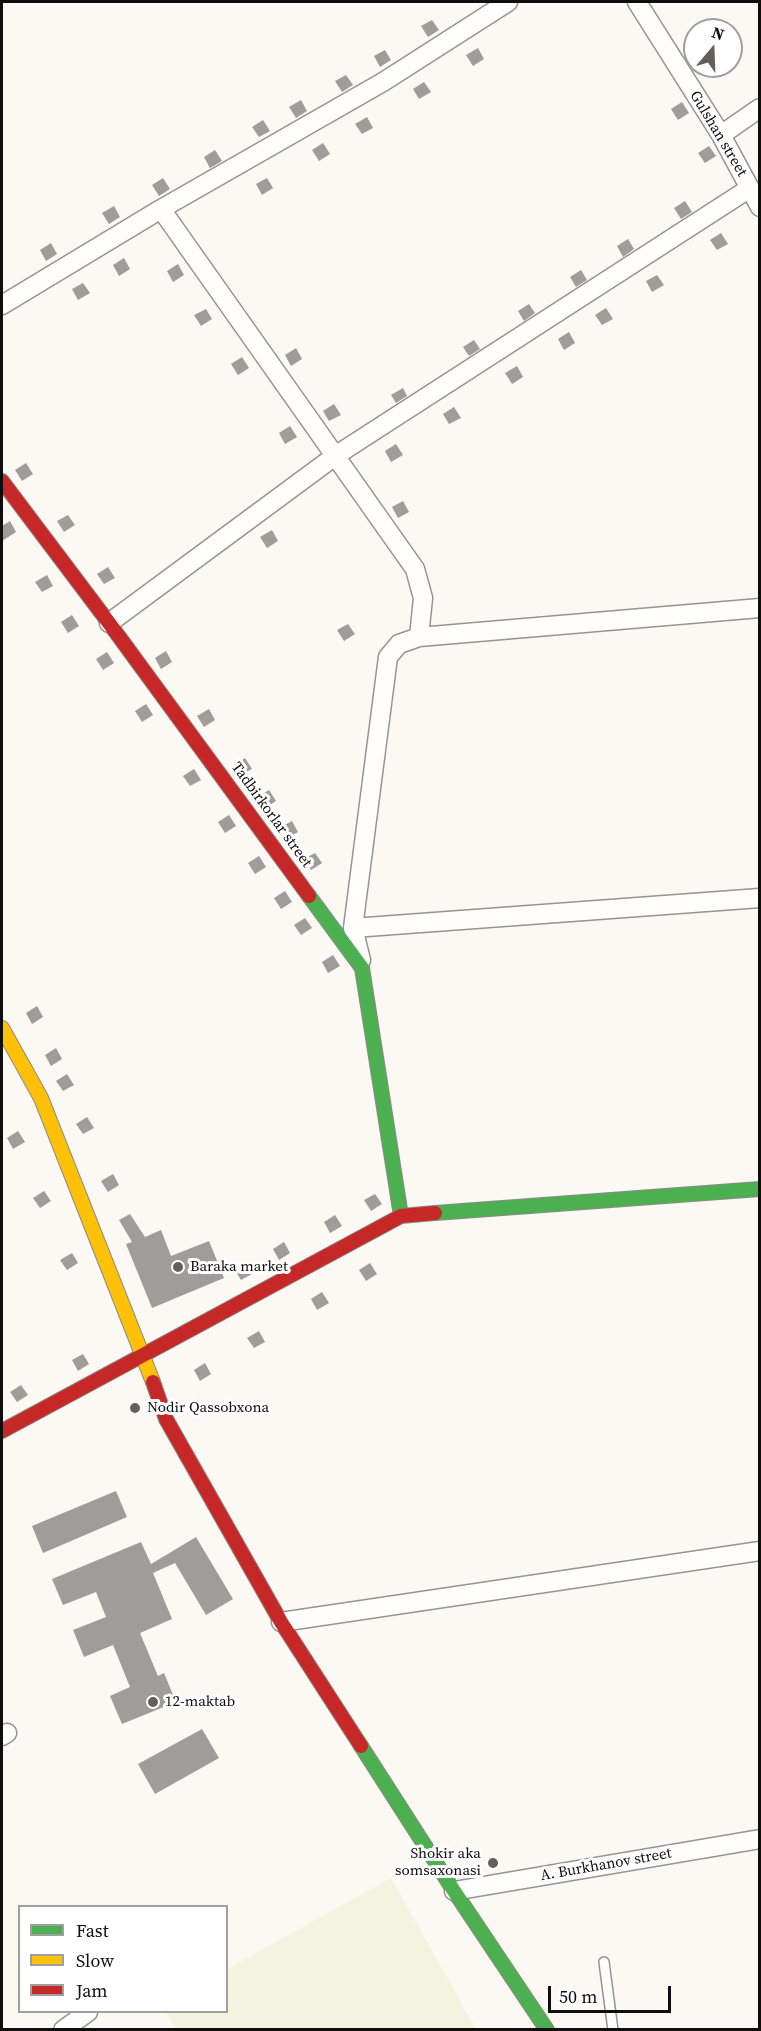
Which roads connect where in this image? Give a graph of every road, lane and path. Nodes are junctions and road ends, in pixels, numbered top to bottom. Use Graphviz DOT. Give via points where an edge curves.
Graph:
graph roads {
  1 [pos="508,2"];
  2 [pos="637,2"];
  3 [pos="759,108"];
  4 [pos="721,135"];
  5 [pos="750,189"];
  6 [pos="759,207"];
  7 [pos="161,209"];
  8 [pos="2,305"];
  9 [pos="335,456"];
  10 [pos="2,481"];
  11 [pos="759,608"];
  12 [pos="109,623"];
  13 [pos="419,637"];
  14 [pos="759,898"];
  15 [pos="353,928"];
  16 [pos="362,968"];
  17 [pos="2,1028"];
  18 [pos="759,1189"];
  19 [pos="401,1216"];
  20 [pos="144,1355"];
  21 [pos="2,1431"];
  22 [pos="759,1551"];
  23 [pos="281,1622"];
  24 [pos="759,1839"];
  25 [pos="454,1891"];
  26 [pos="604,1962"];
  27 [pos="87,2013"];
  28 [pos="63,2030"];
  29 [pos="547,2030"];
  30 [pos="613,2030"];
  1 -- 7 [label="street" via="383,82"];
  2 -- 4 [label="street, Gulshan street"];
  3 -- 4 [label="street"];
  4 -- 5 [label="street, Gulshan street"];
  5 -- 6 [label="street, Gulshan street"];
  5 -- 9 [label="street"];
  7 -- 8 [label="street"];
  7 -- 9 [label="street"];
  9 -- 12 [label="street"];
  9 -- 13 [label="street" via="415,568 423,598"];
  10 -- 12 [label="street, Tadbirkorlar street"];
  11 -- 13 [label="street"];
  12 -- 16 [label="street, Tadbirkorlar street"];
  13 -- 15 [label="street" via="399,644 388,657"];
  14 -- 15 [label="street"];
  15 -- 16 [label="street"];
  16 -- 19 [label="street, Tadbirkorlar street"];
  17 -- 20 [label="street" via="41,1098"];
  18 -- 19 [label="street"];
  19 -- 20 [label="street"];
  20 -- 21 [label="street"];
  20 -- 23 [label="street" via="166,1419"];
  22 -- 23 [label="street"];
  23 -- 25 [label="street"];
  24 -- 25 [label="street, A. Burkhanov street"];
  25 -- 29 [label="street"];
  26 -- 30 [label="lane"];
  27 -- 28 [label="street"];
}
